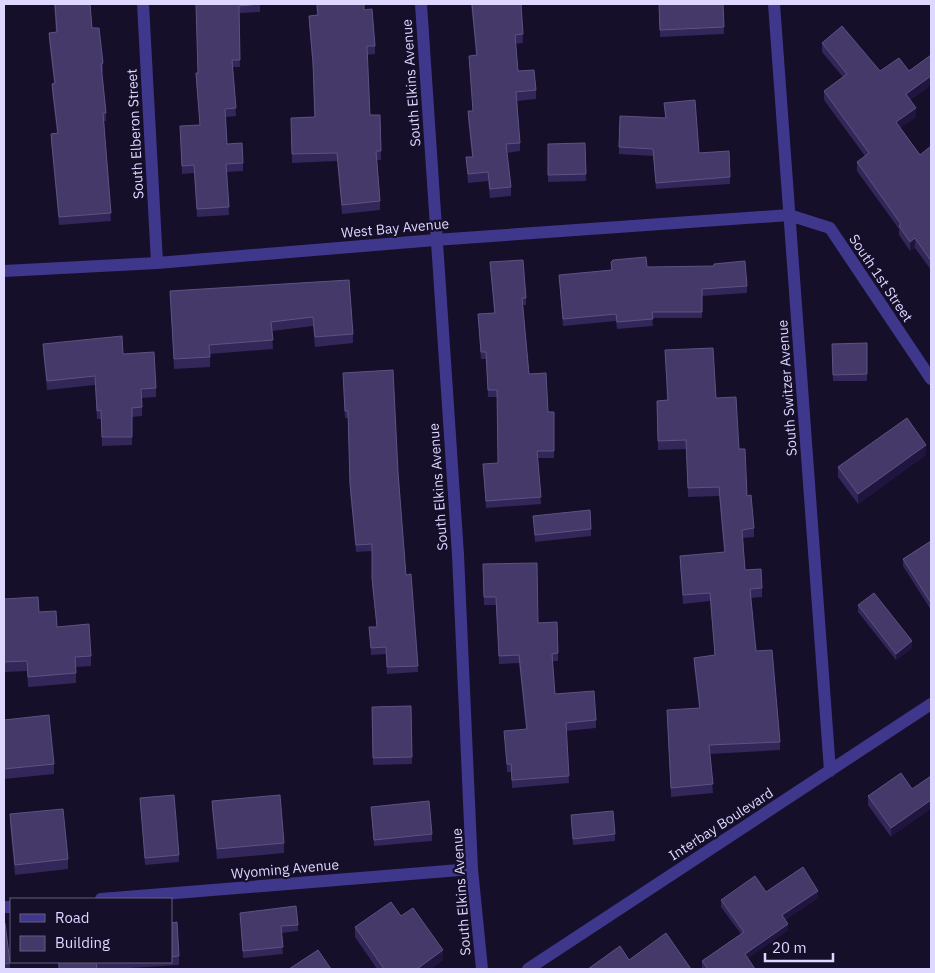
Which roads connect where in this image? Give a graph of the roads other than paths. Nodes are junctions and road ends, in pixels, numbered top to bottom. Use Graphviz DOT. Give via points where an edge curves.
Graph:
graph roads {
  1 [pos="143,4"];
  2 [pos="421,4"];
  3 [pos="774,4"];
  4 [pos="789,215"];
  5 [pos="435,240"];
  6 [pos="157,263"];
  7 [pos="4,271"];
  8 [pos="931,379"];
  9 [pos="931,704"];
  10 [pos="830,771"];
  11 [pos="472,869"];
  12 [pos="113,898"];
  13 [pos="482,969"];
  14 [pos="528,969"];
  1 -- 6 [label="street, South Elberon Street"];
  2 -- 5 [label="street, South Elkins Avenue"];
  3 -- 4 [label="street, South Switzer Avenue"];
  4 -- 5 [label="street, West Bay Avenue"];
  4 -- 8 [label="street, South 1st Street" via="830,228"];
  4 -- 10 [label="street, South Switzer Avenue"];
  5 -- 6 [label="street, West Bay Avenue"];
  5 -- 11 [label="street, South Elkins Avenue" via="458,555"];
  6 -- 7 [label="street, West Bay Avenue"];
  9 -- 10 [label="street, Interbay Boulevard"];
  10 -- 14 [label="street, Interbay Boulevard"];
  11 -- 12 [label="street, Wyoming Avenue"];
  11 -- 13 [label="street, South Elkins Avenue"];
}
